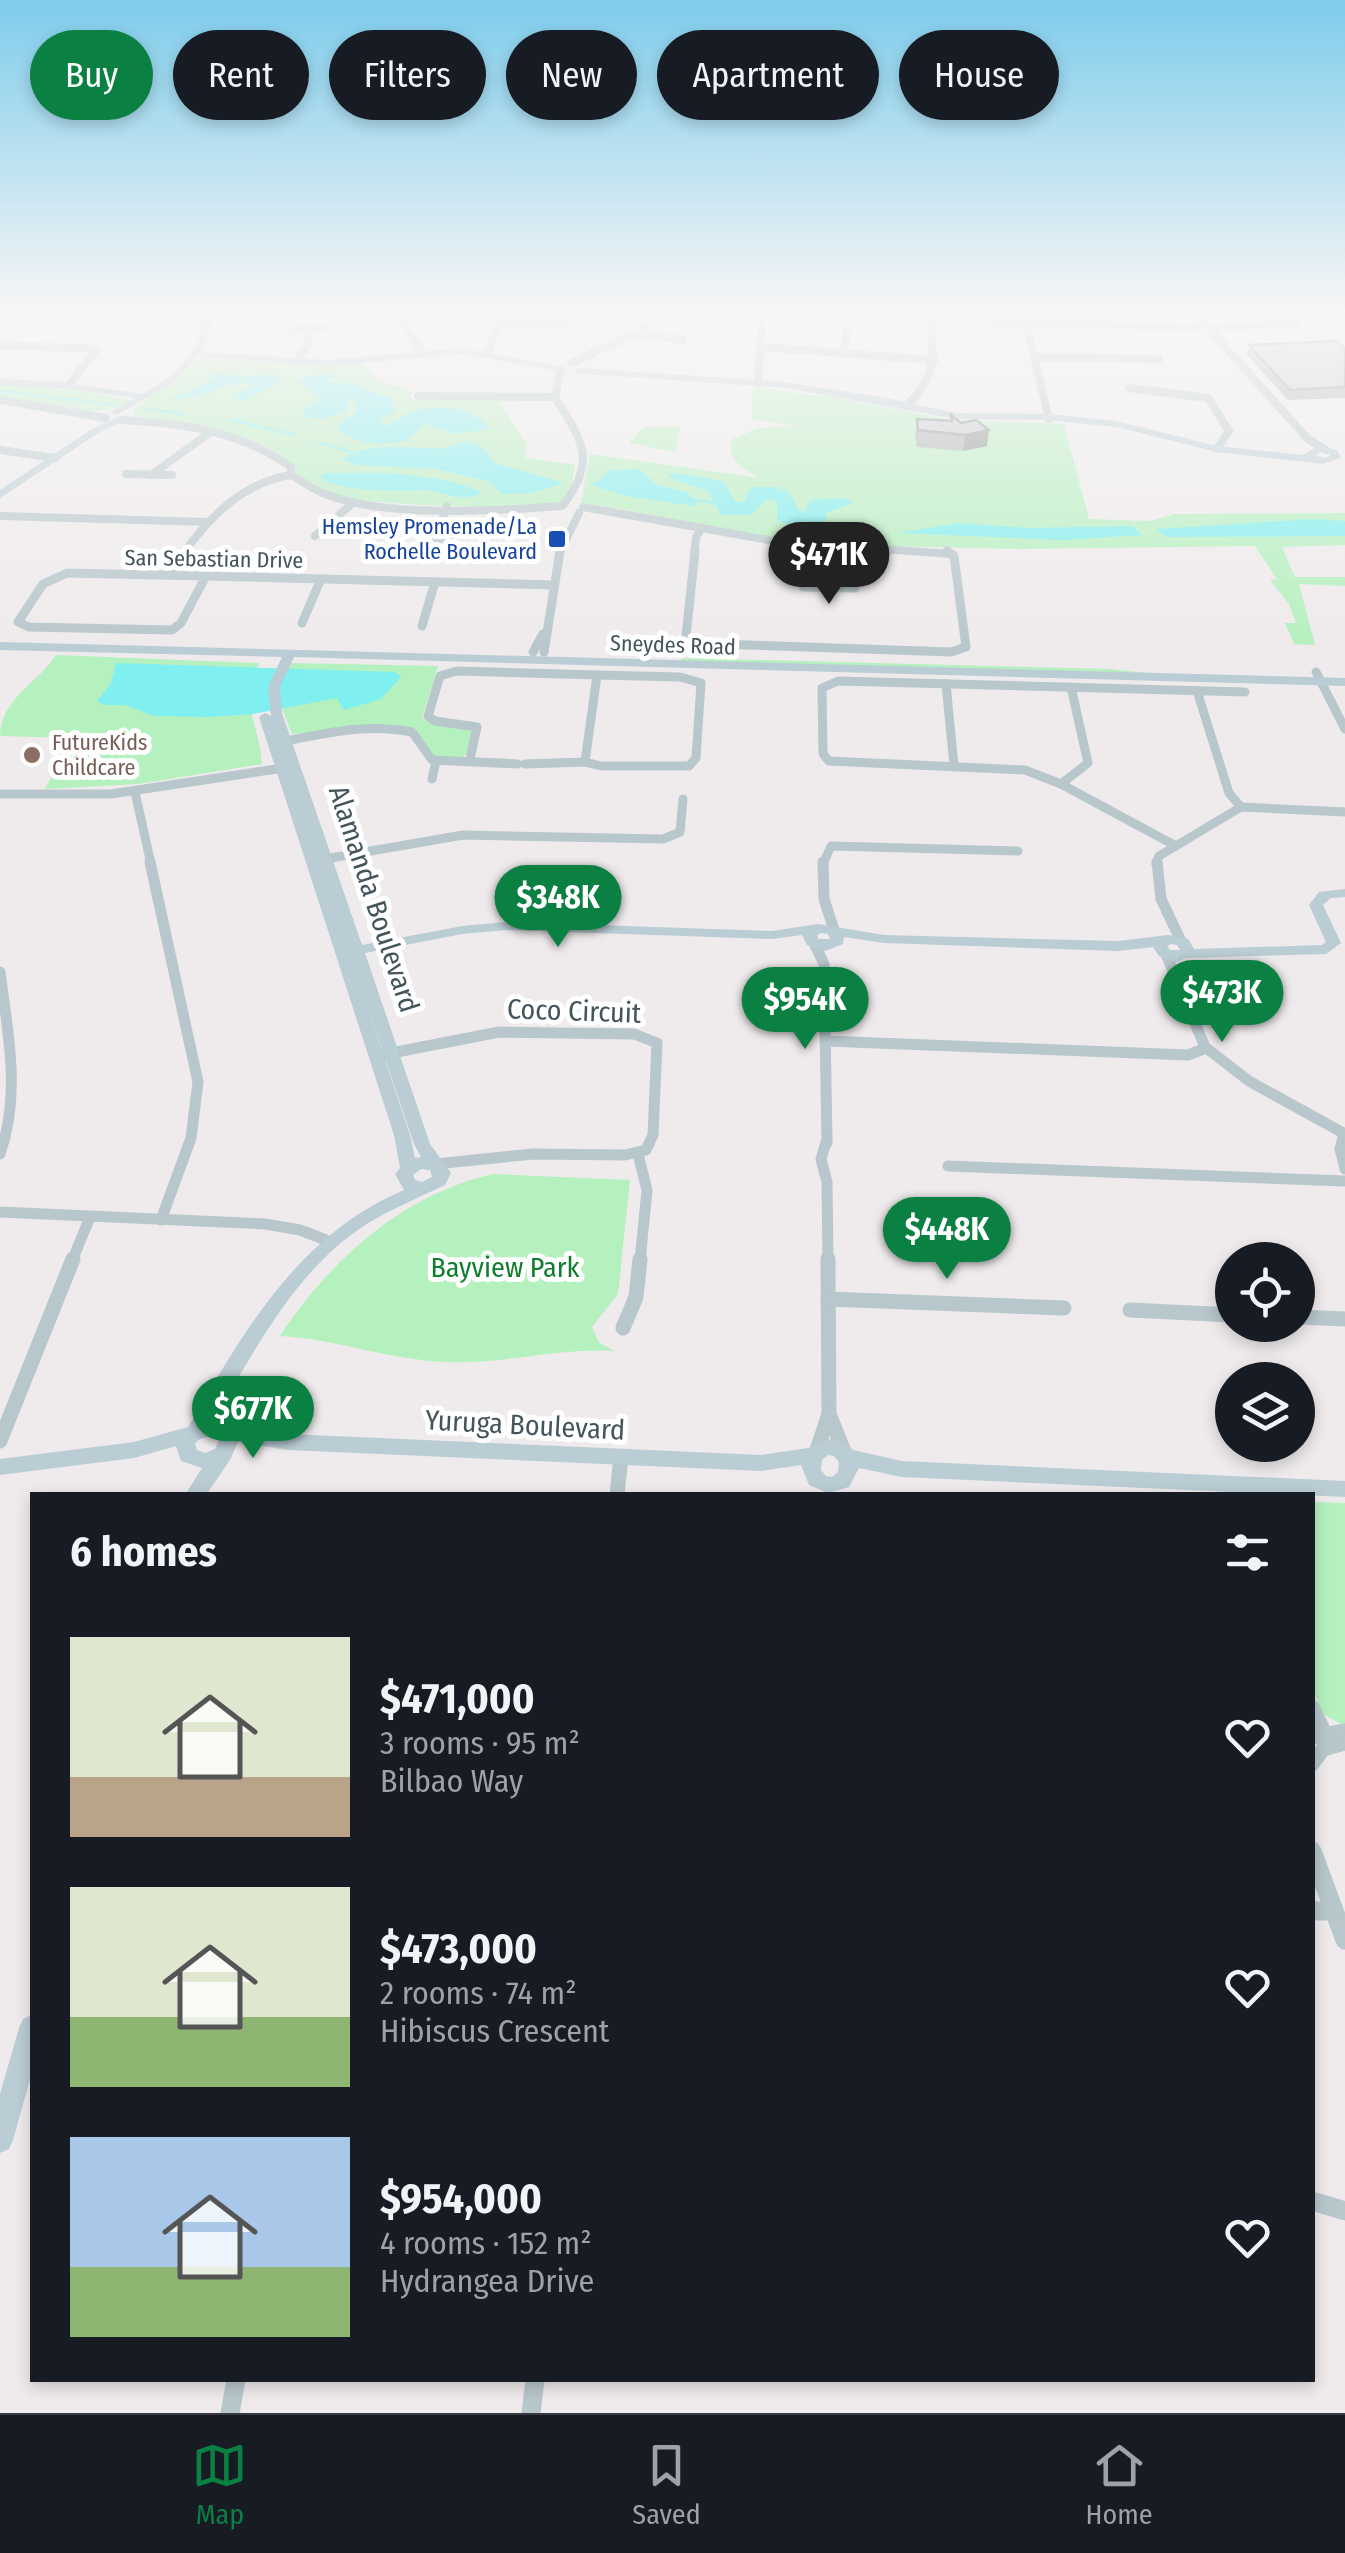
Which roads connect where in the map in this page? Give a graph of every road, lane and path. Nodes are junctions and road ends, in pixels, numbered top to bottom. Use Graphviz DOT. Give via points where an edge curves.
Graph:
graph roads {
  1 [pos="108,422"];
  2 [pos="155,422"];
  3 [pos="570,422"];
  4 [pos="1089,422"];
  5 [pos="1223,422"];
  6 [pos="1286,422"];
  7 [pos="212,431"];
  8 [pos="1217,449"];
  9 [pos="0,450"];
  10 [pos="1310,450"];
  11 [pos="1336,453"];
  12 [pos="54,458"];
  13 [pos="126,474"];
  14 [pos="151,475"];
  15 [pos="286,475"];
  16 [pos="172,476"];
  17 [pos="574,489"];
  18 [pos="0,496"];
  19 [pos="354,502"];
  20 [pos="447,506"];
  21 [pos="561,509"];
  22 [pos="581,510"];
  23 [pos="0,516"];
  24 [pos="208,522"];
  25 [pos="702,528"];
  26 [pos="566,531"];
  27 [pos="326,537"];
  28 [pos="451,539"];
  29 [pos="830,546"];
  30 [pos="170,575"];
  31 [pos="206,576"];
  32 [pos="320,579"];
  33 [pos="435,582"];
  34 [pos="554,585"];
  35 [pos="803,587"];
  36 [pos="829,588"];
  37 [pos="855,588"];
  38 [pos="290,624"];
  39 [pos="422,627"];
  40 [pos="0,637"];
  41 [pos="0,646"];
  42 [pos="538,655"];
  43 [pos="281,657"];
  44 [pos="1345,673"];
  45 [pos="597,676"];
  46 [pos="1328,678"];
  47 [pos="946,684"];
  48 [pos="1071,687"];
  49 [pos="1197,691"];
  50 [pos="1245,692"];
  51 [pos="1345,729"];
  52 [pos="280,742"];
  53 [pos="470,759"];
  54 [pos="436,761"];
  55 [pos="585,762"];
  56 [pos="954,766"];
  57 [pos="289,767"];
  58 [pos="432,779"];
  59 [pos="1061,784"];
  60 [pos="135,792"];
  61 [pos="0,794"];
  62 [pos="683,799"];
  63 [pos="1240,807"];
  64 [pos="1345,810"];
  65 [pos="1176,846"];
  66 [pos="1018,851"];
  67 [pos="319,860"];
  68 [pos="1345,893"];
  69 [pos="824,901"];
  70 [pos="1166,915"];
  71 [pos="814,936"];
  72 [pos="835,937"];
  73 [pos="1163,948"];
  74 [pos="1184,948"];
  75 [pos="350,952"];
  76 [pos="824,964"];
  77 [pos="0,972"];
  78 [pos="1181,977"];
  79 [pos="826,1040"];
  80 [pos="1199,1050"];
  81 [pos="384,1054"];
  82 [pos="4,1067"];
  83 [pos="1344,1134"];
  84 [pos="0,1154"];
  85 [pos="638,1154"];
  86 [pos="948,1166"];
  87 [pos="436,1168"];
  88 [pos="1345,1169"];
  89 [pos="406,1171"];
  90 [pos="1345,1181"];
  91 [pos="424,1188"];
  92 [pos="380,1204"];
  93 [pos="0,1212"];
  94 [pos="90,1217"];
  95 [pos="162,1220"];
  96 [pos="331,1242"];
  97 [pos="828,1299"];
  98 [pos="1064,1308"];
  99 [pos="1130,1310"];
  100 [pos="1215,1314"];
  101 [pos="1315,1318"];
  102 [pos="1345,1319"];
  103 [pos="622,1328"];
  104 [pos="228,1384"];
  105 [pos="830,1414"];
  106 [pos="226,1431"];
  107 [pos="0,1441"];
  108 [pos="288,1442"];
  109 [pos="191,1444"];
  110 [pos="815,1454"];
  111 [pos="222,1456"];
  112 [pos="621,1457"];
  113 [pos="761,1463"];
  114 [pos="0,1466"];
  115 [pos="845,1473"];
  116 [pos="820,1485"];
  117 [pos="1345,1488"];
  118 [pos="1265,1490"];
  119 [pos="192,1492"];
  120 [pos="194,1492"];
  121 [pos="618,1492"];
  122 [pos="1345,1731"];
  123 [pos="1324,1737"];
  124 [pos="1315,1760"];
  125 [pos="1315,1859"];
  126 [pos="1315,1911"];
  127 [pos="1334,1911"];
  128 [pos="1345,1940"];
  129 [pos="30,2033"];
  130 [pos="9,2081"];
  131 [pos="0,2140"];
  132 [pos="1345,2200"];
  133 [pos="1318,2202"];
  134 [pos="1345,2210"];
  135 [pos="236,2382"];
  136 [pos="534,2382"];
  137 [pos="230,2413"];
  138 [pos="532,2413"];
  1 -- 12 [label="street"];
  2 -- 7 [label="street"];
  3 -- 17 [label="street" via="583,456"];
  4 -- 8 [label="street"];
  5 -- 8 [label="street" via="1229,431"];
  6 -- 10 [label="street"];
  7 -- 14 [label="street"];
  7 -- 15 [label="street" via="254,442 286,463"];
  8 -- 10 [label="street" via="1284,456"];
  9 -- 12 [label="street"];
  10 -- 11 [label="street"];
  10 -- 11 [label="street"];
  12 -- 18 [label="street"];
  13 -- 14 [label="street"];
  14 -- 16 [label="street"];
  15 -- 19 [label="street"];
  15 -- 24 [label="street" via="257,484"];
  17 -- 21 [label="street"];
  17 -- 22 [label="street"];
  19 -- 20 [label="street"];
  19 -- 27 [label="street" via="310,536"];
  20 -- 21 [label="street"];
  20 -- 28 [label="street" via="432,539"];
  21 -- 22 [label="street"];
  21 -- 26 [label="street"];
  22 -- 25 [label="street"];
  22 -- 26 [label="street"];
  23 -- 24 [label="street"];
  24 -- 30 [label="street"];
  25 -- 29 [label="street"];
  25 -- 29 [label="street" via="696,537 690,643 964,650 950,552"];
  26 -- 34 [label="street"];
  29 -- 36 [label="street"];
  30 -- 31 [label="street, San Sebastian Drive"];
  30 -- 31 [label="street, San Sebastian Drive" via="54,574 19,620 21,626 172,630"];
  31 -- 32 [label="street, San Sebastian Drive"];
  32 -- 33 [label="street, San Sebastian Drive"];
  32 -- 38 [label="street" via="306,624"];
  33 -- 34 [label="street, San Sebastian Drive"];
  33 -- 39 [label="street"];
  34 -- 42 [label="street"];
  35 -- 36 [label="street"];
  36 -- 37 [label="street"];
  40 -- 43 [label="street, Sneydes Road"];
  41 -- 43 [label="street, Sneydes Road"];
  42 -- 43 [label="street, Sneydes Road"];
  42 -- 46 [label="street, Sneydes Road"];
  43 -- 52 [label="street, Alamanda Boulevard" via="262,693"];
  44 -- 46 [label="street, Sneydes Road"];
  45 -- 53 [label="street" via="443,674 428,716 477,727"];
  45 -- 55 [label="street"];
  45 -- 55 [label="street" via="701,683 696,758 683,768"];
  46 -- 51 [label="street"];
  47 -- 48 [label="street"];
  47 -- 56 [label="street"];
  47 -- 56 [label="street" via="826,683 825,758"];
  48 -- 49 [label="street"];
  48 -- 59 [label="street" via="1088,763"];
  49 -- 50 [label="street"];
  49 -- 63 [label="street"];
  52 -- 54 [label="street" via="401,729 412,732"];
  52 -- 57 [label="street, Alamanda Boulevard"];
  53 -- 54 [label="street"];
  53 -- 55 [label="street"];
  54 -- 58 [label="street"];
  56 -- 59 [label="street" via="1025,770"];
  57 -- 60 [label="street"];
  57 -- 67 [label="street, Alamanda Boulevard"];
  59 -- 65 [label="street"];
  60 -- 61 [label="street"];
  60 -- 95 [label="street" via="198,1082 191,1138"];
  62 -- 67 [label="street" via="680,832 664,839 463,835"];
  63 -- 64 [label="street"];
  63 -- 65 [label="street"];
  65 -- 70 [label="street" via="1154,861"];
  66 -- 69 [label="street" via="831,846 823,856"];
  67 -- 75 [label="street, Alamanda Boulevard"];
  68 -- 74 [label="street" via="1324,894 1316,904 1334,935 1326,949"];
  69 -- 71 [label="street"];
  69 -- 72 [label="street"];
  70 -- 73 [label="street"];
  70 -- 74 [label="street"];
  71 -- 72 [label="street"];
  71 -- 75 [label="street" via="506,926"];
  71 -- 76 [label="street"];
  72 -- 73 [label="street"];
  72 -- 76 [label="street"];
  73 -- 74 [label="street"];
  73 -- 78 [label="street"];
  74 -- 78 [label="street"];
  75 -- 81 [label="street, Alamanda Boulevard"];
  76 -- 79 [label="street"];
  77 -- 82 [label="street"];
  78 -- 80 [label="street"];
  79 -- 80 [label="street"];
  79 -- 97 [label="street" via="832,1167"];
  80 -- 83 [label="street"];
  81 -- 85 [label="street, Coco Circuit" via="499,1032 652,1039 660,1048 653,1135"];
  81 -- 87 [label="street, Alamanda Boulevard"];
  81 -- 89 [label="street, Alamanda Boulevard"];
  82 -- 84 [label="street" via="12,1118"];
  83 -- 88 [label="street"];
  85 -- 87 [label="street" via="521,1155"];
  85 -- 103 [label="street" via="647,1190 636,1298"];
  86 -- 90 [label="street"];
  87 -- 89 [label="street" via="422,1162"];
  87 -- 91 [label="street"];
  89 -- 91 [label="street" via="408,1185"];
  89 -- 92 [label="street"];
  91 -- 92 [label="street"];
  92 -- 96 [label="street"];
  93 -- 94 [label="street"];
  94 -- 95 [label="street"];
  94 -- 107 [label="street"];
  95 -- 96 [label="street" via="278,1226"];
  96 -- 104 [label="street" via="268,1312"];
  97 -- 98 [label="street"];
  97 -- 105 [label="street"];
  99 -- 100 [label="street"];
  101 -- 102 [label="street"];
  104 -- 106 [label="street"];
  104 -- 109 [label="street"];
  105 -- 110 [label="street"];
  105 -- 115 [label="street"];
  106 -- 108 [label="street, Yuruga Boulevard"];
  106 -- 109 [label="street" via="208,1426"];
  106 -- 111 [label="street" via="230,1443"];
  108 -- 111 [label="street, Yuruga Boulevard"];
  108 -- 112 [label="street, Yuruga Boulevard"];
  109 -- 111 [label="street" via="206,1462"];
  109 -- 114 [label="street"];
  109 -- 119 [label="street"];
  110 -- 113 [label="street, Yuruga Boulevard"];
  110 -- 115 [label="street" via="828,1449"];
  110 -- 116 [label="street" via="810,1470"];
  111 -- 120 [label="street"];
  112 -- 113 [label="street, Yuruga Boulevard"];
  112 -- 121 [label="street"];
  113 -- 116 [label="street, Yuruga Boulevard"];
  115 -- 116 [label="street"];
  115 -- 118 [label="street" via="902,1469"];
  117 -- 118 [label="street"];
  122 -- 123 [label="street"];
  123 -- 124 [label="street"];
  125 -- 127 [label="street"];
  126 -- 127 [label="street"];
  127 -- 128 [label="street"];
  129 -- 130 [label="street"];
  130 -- 131 [label="street"];
  132 -- 133 [label="street"];
  133 -- 134 [label="street"];
  135 -- 137 [label="street"];
  136 -- 138 [label="street"];
}
